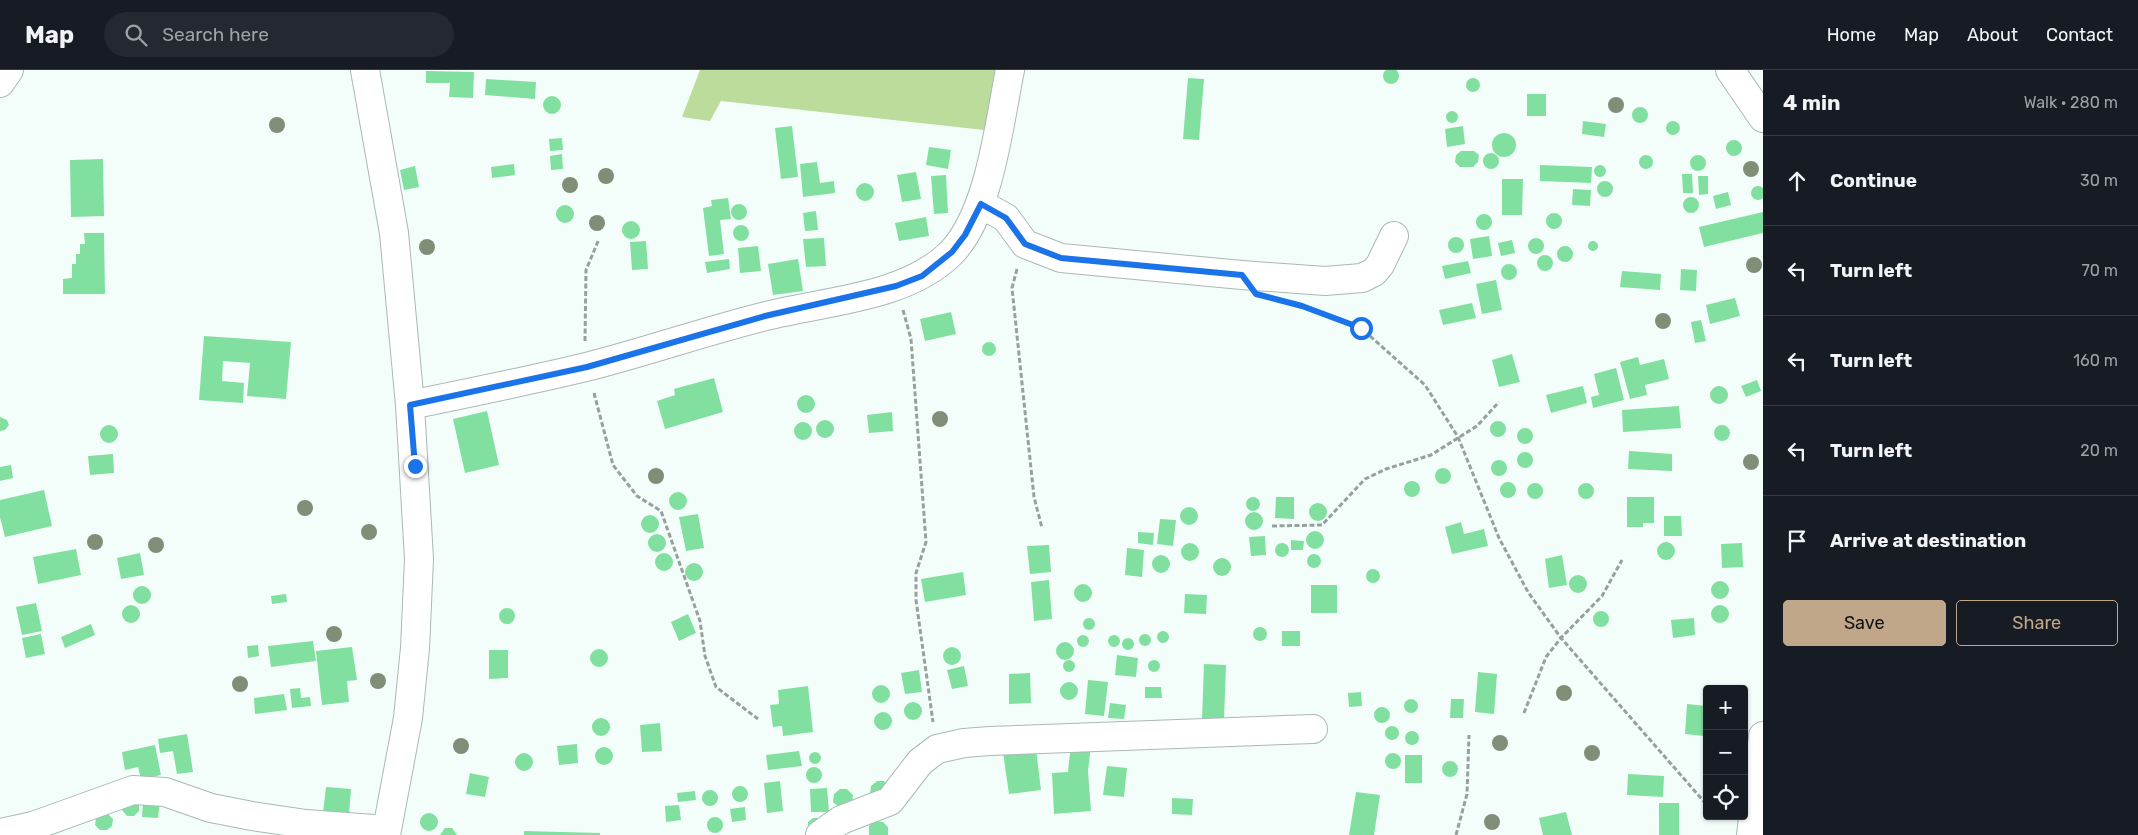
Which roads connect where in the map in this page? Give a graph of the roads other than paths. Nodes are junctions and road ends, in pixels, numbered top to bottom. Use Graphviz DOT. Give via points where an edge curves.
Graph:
graph roads {
  1 [pos="9,70"];
  2 [pos="365,70"];
  3 [pos="1010,70"];
  4 [pos="1730,70"];
  5 [pos="0,83"];
  6 [pos="1763,118"];
  7 [pos="981,204"];
  8 [pos="1394,236"];
  9 [pos="410,405"];
  10 [pos="1313,729"];
  11 [pos="1763,736"];
  12 [pos="0,833"];
  13 [pos="386,833"];
  14 [pos="820,835"];
  15 [pos="1751,835"];
  1 -- 5 [label="street"];
  2 -- 9 [label="street" via="394,233"];
  3 -- 7 [label="street"];
  4 -- 6 [label="street"];
  7 -- 8 [label="street" via="1006,218 1025,244 1061,258 1325,281 1362,278 1374,272"];
  7 -- 9 [label="street" via="952,252 922,276 896,286 765,316 587,367"];
  9 -- 13 [label="street" via="419,559 415,648 408,718"];
  10 -- 14 [label="street" via="964,743 937,749 920,762 890,801 841,820"];
  11 -- 15 [label="street"];
  12 -- 13 [label="street" via="34,826 133,790 165,792 211,808 252,816"];
}
